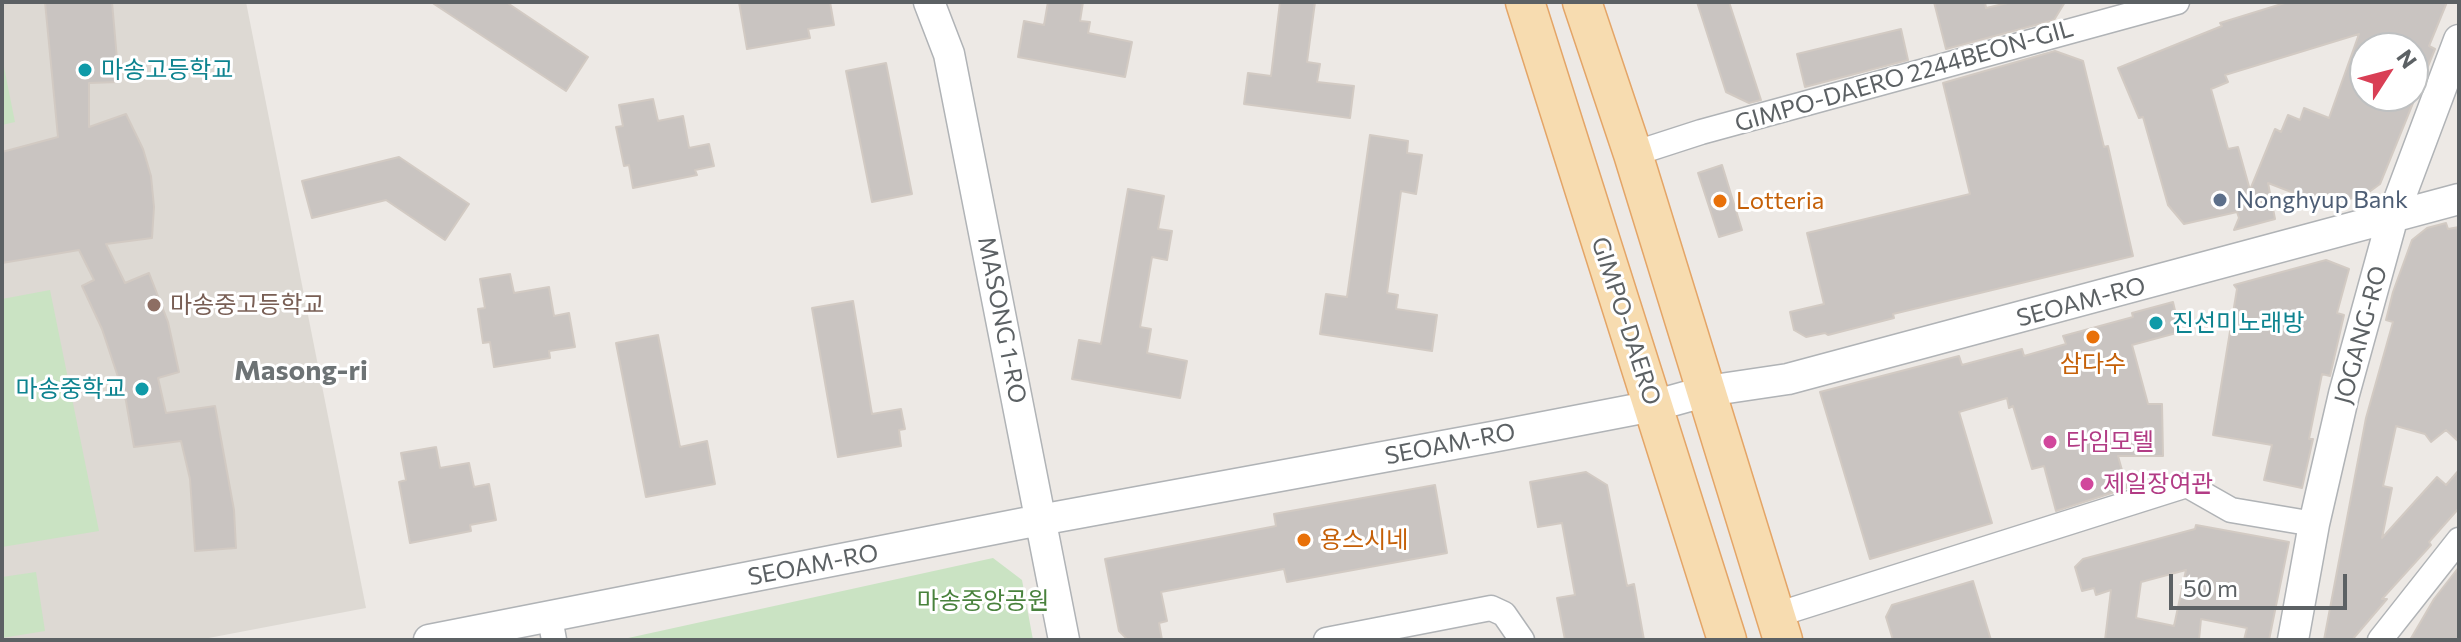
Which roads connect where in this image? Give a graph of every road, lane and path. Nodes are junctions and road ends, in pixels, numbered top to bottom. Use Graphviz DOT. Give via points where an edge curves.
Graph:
graph roads {
  1 [pos="929,2"];
  2 [pos="1525,2"];
  3 [pos="1582,2"];
  4 [pos="2177,2"];
  5 [pos="2459,40"];
  6 [pos="1633,154"];
  7 [pos="2459,199"];
  8 [pos="2393,216"];
  9 [pos="1707,391"];
  10 [pos="1653,406"];
  11 [pos="1040,520"];
  12 [pos="2314,524"];
  13 [pos="2459,540"];
  14 [pos="1779,628"];
  15 [pos="552,629"];
  16 [pos="429,640"];
  17 [pos="1064,640"];
  18 [pos="1326,640"];
  19 [pos="1522,640"];
  20 [pos="1727,640"];
  21 [pos="2293,640"];
  22 [pos="2380,640"];
  1 -- 11 [label="street, MASONG 1-RO" via="949,54"];
  2 -- 10 [label="main road, GIMPO-DAERO"];
  3 -- 6 [label="main road"];
  4 -- 6 [label="street, GIMPO-DAERO 2244BEON-GIL"];
  5 -- 8 [label="street, JOGANG-RO"];
  6 -- 9 [label="main road"];
  7 -- 8 [label="street, SEOAM-RO"];
  8 -- 9 [label="street, SEOAM-RO" via="1788,379"];
  8 -- 12 [label="street, JOGANG-RO"];
  9 -- 10 [label="street, SEOAM-RO"];
  9 -- 14 [label="main road"];
  10 -- 11 [label="street, SEOAM-RO"];
  10 -- 20 [label="main road, GIMPO-DAERO"];
  11 -- 15 [label="street, SEOAM-RO"];
  11 -- 17 [label="street, MASONG 1-RO"];
  12 -- 14 [label="street" via="2231,510 2187,485"];
  12 -- 21 [label="street, JOGANG-RO"];
  13 -- 22 [label="street"];
  15 -- 16 [label="street, SEOAM-RO"];
  18 -- 19 [label="street" via="1491,608 1504,614"];
}
